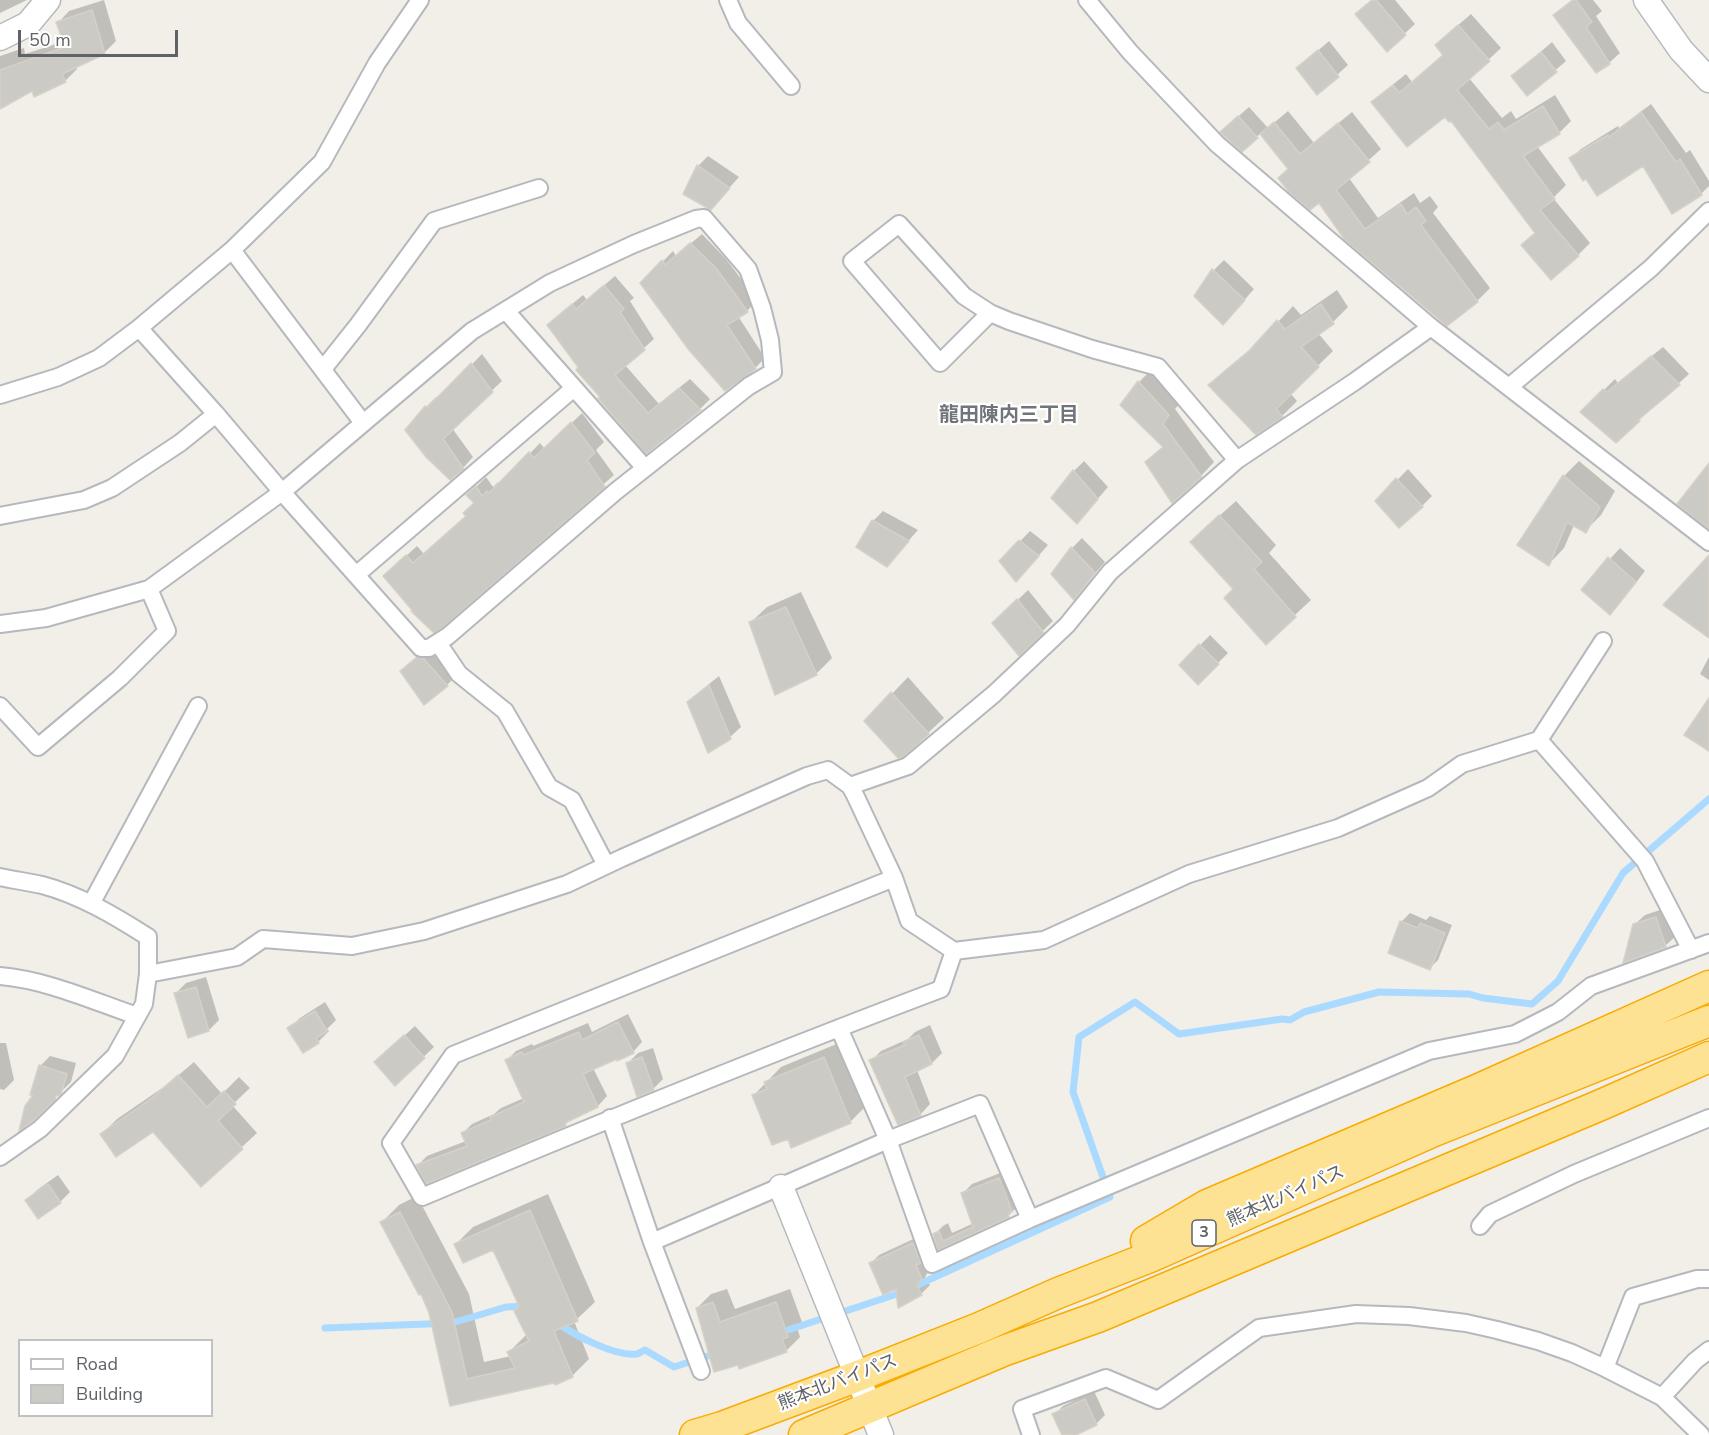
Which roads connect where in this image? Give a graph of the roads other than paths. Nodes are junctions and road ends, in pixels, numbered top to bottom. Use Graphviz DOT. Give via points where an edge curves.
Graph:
graph roads {
  1 [pos="48,0"];
  2 [pos="420,0"];
  3 [pos="728,0"];
  4 [pos="1087,0"];
  5 [pos="1646,0"];
  6 [pos="0,38"];
  7 [pos="1709,80"];
  8 [pos="790,86"];
  9 [pos="539,188"];
  10 [pos="1709,211"];
  11 [pos="232,250"];
  12 [pos="506,310"];
  13 [pos="990,313"];
  14 [pos="1431,327"];
  15 [pos="139,328"];
  16 [pos="322,369"];
  17 [pos="1509,387"];
  18 [pos="574,388"];
  19 [pos="0,396"];
  20 [pos="216,414"];
  21 [pos="363,423"];
  22 [pos="1237,460"];
  23 [pos="645,468"];
  24 [pos="282,492"];
  25 [pos="0,516"];
  26 [pos="1709,543"];
  27 [pos="356,575"];
  28 [pos="149,589"];
  29 [pos="0,624"];
  30 [pos="1603,641"];
  31 [pos="438,643"];
  32 [pos="0,706"];
  33 [pos="198,706"];
  34 [pos="1539,740"];
  35 [pos="850,786"];
  36 [pos="606,865"];
  37 [pos="0,877"];
  38 [pos="894,878"];
  39 [pos="91,904"];
  40 [pos="1709,943"];
  41 [pos="1691,950"];
  42 [pos="954,951"];
  43 [pos="148,974"];
  44 [pos="0,976"];
  45 [pos="1709,986"];
  46 [pos="137,1016"];
  47 [pos="1709,1021"];
  48 [pos="839,1028"];
  49 [pos="1709,1057"];
  50 [pos="1709,1079"];
  51 [pos="610,1118"];
  52 [pos="1709,1118"];
  53 [pos="888,1140"];
  54 [pos="0,1157"];
  55 [pos="1441,1171"];
  56 [pos="781,1187"];
  57 [pos="1030,1219"];
  58 [pos="1480,1226"];
  59 [pos="652,1242"];
  60 [pos="1709,1279"];
  61 [pos="1058,1293"];
  62 [pos="1709,1350"];
  63 [pos="1605,1368"];
  64 [pos="701,1371"];
  65 [pos="858,1376"];
  66 [pos="1662,1398"];
  67 [pos="870,1407"];
  68 [pos="695,1435"];
  69 [pos="804,1435"];
  70 [pos="881,1435"];
  71 [pos="1031,1435"];
  72 [pos="1701,1435"];
  1 -- 6 [label="street" via="28,24"];
  2 -- 11 [label="street" via="377,63 322,162"];
  3 -- 8 [label="street" via="738,23"];
  4 -- 14 [label="street" via="1217,144"];
  5 -- 7 [label="street" via="1681,50"];
  9 -- 16 [label="street" via="434,221"];
  10 -- 17 [label="street" via="1651,268"];
  11 -- 15 [label="street"];
  11 -- 16 [label="street"];
  12 -- 18 [label="street"];
  12 -- 21 [label="street" via="472,331"];
  12 -- 23 [label="street" via="550,283 634,244 704,218 747,269 762,308 773,372 749,386"];
  13 -- 13 [label="street" via="964,296 899,224 852,261 940,363"];
  13 -- 22 [label="street" via="1092,349 1158,367"];
  14 -- 17 [label="street"];
  14 -- 22 [label="street"];
  15 -- 19 [label="street" via="99,358 58,377"];
  15 -- 20 [label="street"];
  16 -- 21 [label="street"];
  17 -- 26 [label="street"];
  18 -- 23 [label="street"];
  18 -- 27 [label="street"];
  20 -- 24 [label="street"];
  20 -- 25 [label="street" via="112,488 84,500"];
  21 -- 24 [label="street"];
  22 -- 35 [label="street" via="1110,572 1067,625 994,694 908,766"];
  23 -- 31 [label="street"];
  24 -- 27 [label="street"];
  24 -- 28 [label="street"];
  27 -- 31 [label="street" via="421,648"];
  28 -- 29 [label="street" via="46,618"];
  28 -- 32 [label="street" via="167,631 120,678 38,747"];
  30 -- 34 [label="street"];
  31 -- 36 [label="street" via="459,674 505,711 549,787 572,800"];
  33 -- 39 [label="street"];
  34 -- 41 [label="street" via="1645,861"];
  34 -- 42 [label="street" via="1462,764 1428,788 1338,828 1189,874 1044,940"];
  35 -- 36 [label="street" via="828,770 807,776"];
  35 -- 38 [label="street"];
  36 -- 43 [label="street" via="567,884 424,931 352,946 263,939 237,957"];
  37 -- 39 [label="street" via="43,885"];
  38 -- 42 [label="street" via="909,921"];
  38 -- 51 [label="street" via="453,1055 391,1143 422,1197"];
  39 -- 43 [label="street" via="148,937"];
  40 -- 41 [label="street"];
  41 -- 57 [label="street" via="1591,986 1558,1012 1515,1034 1429,1052"];
  42 -- 48 [label="street" via="941,989"];
  43 -- 46 [label="street" via="144,1004"];
  44 -- 46 [label="street" via="57,989"];
  45 -- 61 [label="highway" via="1207,1205"];
  46 -- 54 [label="street" via="115,1056 40,1129"];
  47 -- 61 [label="highway, 熊本北バイパス / 3" via="1434,1131 1150,1257"];
  48 -- 51 [label="street"];
  48 -- 53 [label="street"];
  49 -- 55 [label="highway, 熊本北バイパス / 3"];
  50 -- 55 [label="highway" via="1533,1149"];
  51 -- 59 [label="street"];
  52 -- 58 [label="street" via="1490,1214"];
  53 -- 56 [label="street"];
  53 -- 57 [label="street" via="981,1104"];
  53 -- 57 [label="street" via="932,1264"];
  55 -- 67 [label="highway, 熊本北バイパス / 3" via="1098,1317 1003,1351"];
  56 -- 59 [label="street"];
  56 -- 65 [label="street"];
  59 -- 64 [label="street"];
  60 -- 63 [label="street" via="1633,1297"];
  61 -- 65 [label="highway, 熊本北バイパス / 3"];
  62 -- 66 [label="street"];
  63 -- 66 [label="street"];
  63 -- 71 [label="street" via="1538,1341 1487,1328 1448,1320 1356,1314 1259,1328 1158,1400 1106,1378 1022,1409"];
  65 -- 67 [label="street"];
  65 -- 68 [label="highway, 熊本北バイパス / 3"];
  66 -- 72 [label="street"];
  67 -- 69 [label="highway, 熊本北バイパス / 3"];
  67 -- 70 [label="street"];
}
